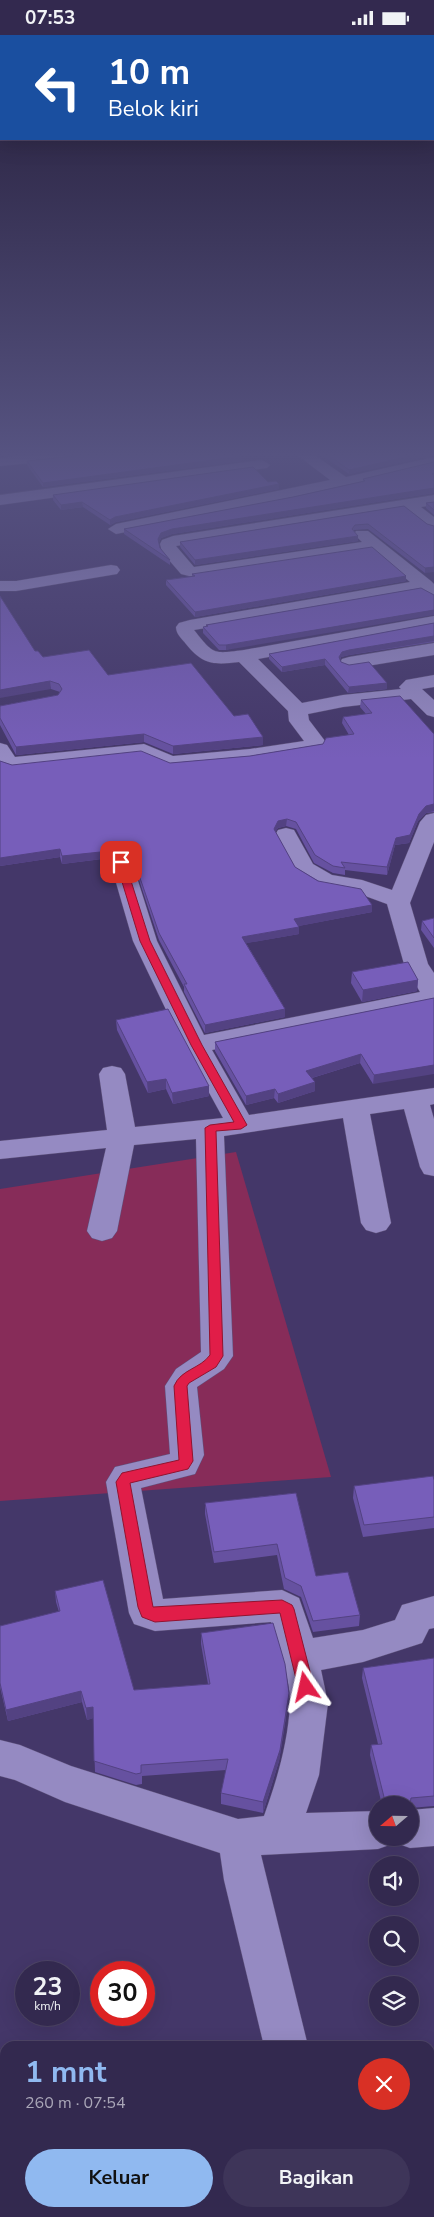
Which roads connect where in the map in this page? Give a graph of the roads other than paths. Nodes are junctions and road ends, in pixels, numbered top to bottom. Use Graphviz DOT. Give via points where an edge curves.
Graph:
graph roads {
  1 [pos="175,556"];
  2 [pos="305,556"];
  3 [pos="390,556"];
  4 [pos="111,570"];
  5 [pos="427,582"];
  6 [pos="0,587"];
  7 [pos="434,621"];
  8 [pos="434,649"];
  9 [pos="244,656"];
  10 [pos="349,663"];
  11 [pos="434,681"];
  12 [pos="414,693"];
  13 [pos="298,709"];
  14 [pos="434,711"];
  15 [pos="0,749"];
  16 [pos="434,819"];
  17 [pos="286,835"];
  18 [pos="121,862"];
  19 [pos="398,900"];
  20 [pos="434,996"];
  21 [pos="196,1045"];
  22 [pos="112,1073"];
  23 [pos="424,1098"];
  24 [pos="355,1108"];
  25 [pos="226,1127"];
  26 [pos="122,1138"];
  27 [pos="0,1150"];
  28 [pos="434,1167"];
  29 [pos="376,1223"];
  30 [pos="102,1231"];
  31 [pos="434,1612"];
  32 [pos="300,1657"];
  33 [pos="0,1758"];
  34 [pos="434,1827"];
  35 [pos="419,1828"];
  36 [pos="369,1830"];
  37 [pos="258,1836"];
  38 [pos="285,2041"];
  1 -- 2 [label="street" via="193,573"];
  3 -- 5 [label="street"];
  4 -- 6 [label="street"];
  5 -- 9 [label="street" via="185,627 204,656 215,659"];
  7 -- 9 [label="street"];
  8 -- 10 [label="street"];
  9 -- 13 [label="street"];
  11 -- 12 [label="street" via="413,684 409,687"];
  12 -- 13 [label="street"];
  12 -- 14 [label="street"];
  13 -- 15 [label="street" via="299,721 316,741 312,747 170,762 144,750 12,764"];
  16 -- 19 [label="street"];
  17 -- 19 [label="street" via="304,868 326,881 362,887"];
  18 -- 21 [label="street" via="145,941"];
  19 -- 20 [label="street" via="416,963"];
  20 -- 21 [label="street"];
  21 -- 25 [label="street"];
  22 -- 26 [label="street"];
  23 -- 24 [label="street"];
  23 -- 28 [label="street"];
  24 -- 25 [label="street"];
  24 -- 29 [label="street"];
  25 -- 26 [label="street"];
  25 -- 32 [label="street" via="217,1356 183,1380 181,1386 187,1455 183,1465 127,1477 123,1482 147,1613 282,1607 286,1609"];
  26 -- 27 [label="street"];
  26 -- 30 [label="street"];
  31 -- 32 [label="street" via="415,1616 409,1632 363,1646"];
  32 -- 37 [label="street" via="309,1703 299,1775"];
  33 -- 37 [label="street" via="66,1783"];
  34 -- 35 [label="street"];
  36 -- 37 [label="street"];
  37 -- 38 [label="street" via="241,1860"];
}
